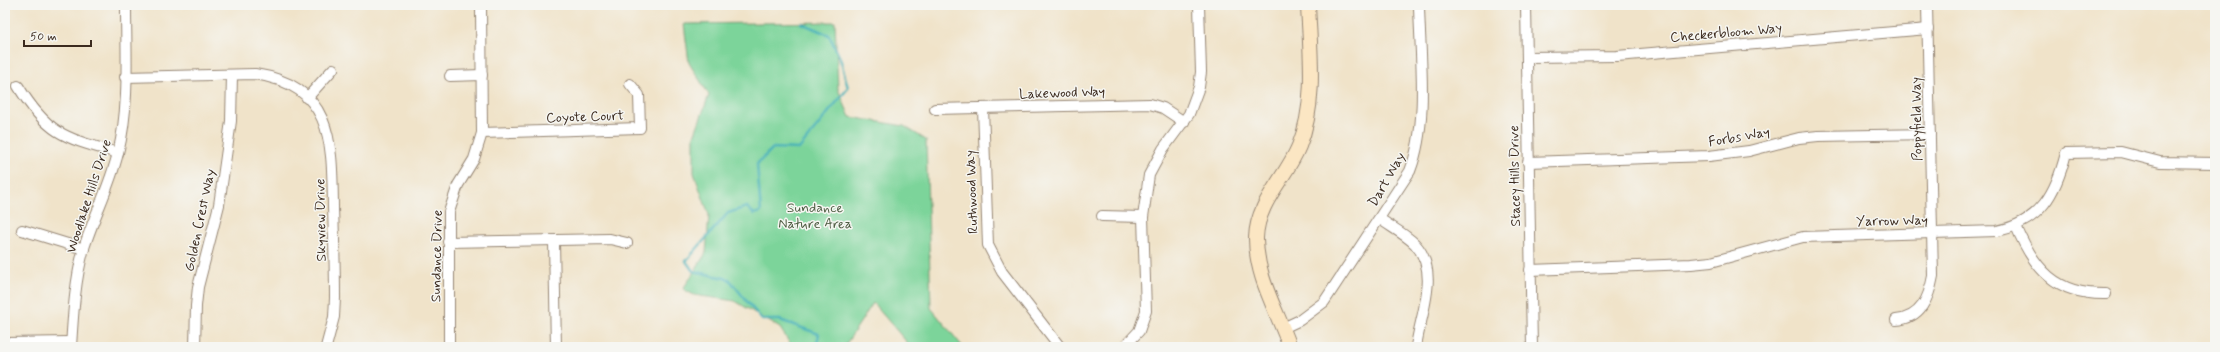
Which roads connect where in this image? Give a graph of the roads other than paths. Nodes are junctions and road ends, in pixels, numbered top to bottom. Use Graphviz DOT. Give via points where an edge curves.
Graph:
graph roads {
  1 [pos="126,5"];
  2 [pos="481,5"];
  3 [pos="1199,5"];
  4 [pos="1308,5"];
  5 [pos="1419,5"];
  6 [pos="1526,5"];
  7 [pos="1927,5"];
  8 [pos="1928,29"];
  9 [pos="1527,58"];
  10 [pos="333,69"];
  11 [pos="482,74"];
  12 [pos="232,75"];
  13 [pos="450,76"];
  14 [pos="126,77"];
  15 [pos="630,84"];
  16 [pos="18,86"];
  17 [pos="307,98"];
  18 [pos="983,108"];
  19 [pos="935,109"];
  20 [pos="1184,122"];
  21 [pos="482,133"];
  22 [pos="1930,134"];
  23 [pos="118,153"];
  24 [pos="1528,162"];
  25 [pos="2215,163"];
  26 [pos="1102,216"];
  27 [pos="1144,217"];
  28 [pos="1380,219"];
  29 [pos="2016,226"];
  30 [pos="22,230"];
  31 [pos="1932,233"];
  32 [pos="554,241"];
  33 [pos="448,242"];
  34 [pos="627,243"];
  35 [pos="84,249"];
  36 [pos="1530,270"];
  37 [pos="2106,294"];
  38 [pos="1896,320"];
  39 [pos="1284,328"];
  40 [pos="5,343"];
  41 [pos="71,344"];
  42 [pos="195,347"];
  43 [pos="326,347"];
  44 [pos="450,347"];
  45 [pos="556,347"];
  46 [pos="1060,347"];
  47 [pos="1124,347"];
  48 [pos="1290,347"];
  49 [pos="1416,347"];
  50 [pos="1532,347"];
  1 -- 14 [label="street, Woodlake Hills Drive"];
  2 -- 11 [label="street, Sundance Drive"];
  3 -- 20 [label="street" via="1201,72 1194,103"];
  4 -- 39 [label="street" via="1311,81 1305,129 1293,160 1266,201 1256,237 1261,277"];
  5 -- 28 [label="street, Dart Way" via="1421,121 1417,152 1410,171"];
  6 -- 9 [label="street, Stacey Hills Drive"];
  7 -- 8 [label="street, Poppyfield Way"];
  8 -- 9 [label="street, Checkerbloom Way" via="1617,56"];
  8 -- 22 [label="street, Poppyfield Way"];
  9 -- 24 [label="street, Stacey Hills Drive"];
  10 -- 17 [label="street"];
  11 -- 13 [label="street"];
  11 -- 21 [label="street, Sundance Drive"];
  12 -- 14 [label="street, Skyview Drive"];
  12 -- 17 [label="street, Skyview Drive" via="267,76 294,87"];
  12 -- 42 [label="street, Golden Crest Way" via="231,121 219,205 198,287"];
  14 -- 23 [label="street, Woodlake Hills Drive" via="125,106"];
  15 -- 21 [label="street, Coyote Court" via="639,95 640,128"];
  16 -- 23 [label="street" via="42,120 57,131 81,142"];
  17 -- 43 [label="street, Skyview Drive" via="325,124 332,152 336,298"];
  18 -- 19 [label="street, Lakewood Way"];
  18 -- 20 [label="street, Lakewood Way" via="1150,104 1169,111"];
  18 -- 46 [label="street, Ruthwood Way" via="988,245 1002,272"];
  20 -- 27 [label="street" via="1163,149 1149,175"];
  21 -- 33 [label="street, Sundance Drive" via="474,159 452,198"];
  22 -- 24 [label="street, Forbs Way" via="1818,136 1799,138 1749,151 1709,156"];
  22 -- 31 [label="street, Poppyfield Way"];
  23 -- 35 [label="street, Woodlake Hills Drive"];
  24 -- 36 [label="street, Stacey Hills Drive"];
  25 -- 29 [label="street, Yarrow Way" via="2160,162 2121,152 2066,153 2052,194 2035,214"];
  26 -- 27 [label="street"];
  27 -- 47 [label="street" via="1146,311 1139,331"];
  28 -- 39 [label="street, Dart Way" via="1324,302 1300,320"];
  28 -- 49 [label="street" via="1414,243 1424,260 1428,279"];
  29 -- 31 [label="street, Yarrow Way" via="1983,232"];
  29 -- 37 [label="street" via="2026,250 2052,280 2083,293"];
  30 -- 35 [label="street"];
  31 -- 36 [label="street, Yarrow Way" via="1803,237 1711,262 1691,264"];
  31 -- 38 [label="street, Poppyfield Way" via="1931,290 1915,314"];
  32 -- 33 [label="street"];
  32 -- 34 [label="street" via="610,239"];
  32 -- 45 [label="street"];
  33 -- 44 [label="street, Sundance Drive"];
  35 -- 41 [label="street, Woodlake Hills Drive" via="74,298"];
  36 -- 50 [label="street, Stacey Hills Drive"];
  39 -- 48 [label="street"];
  40 -- 41 [label="street"];
}
